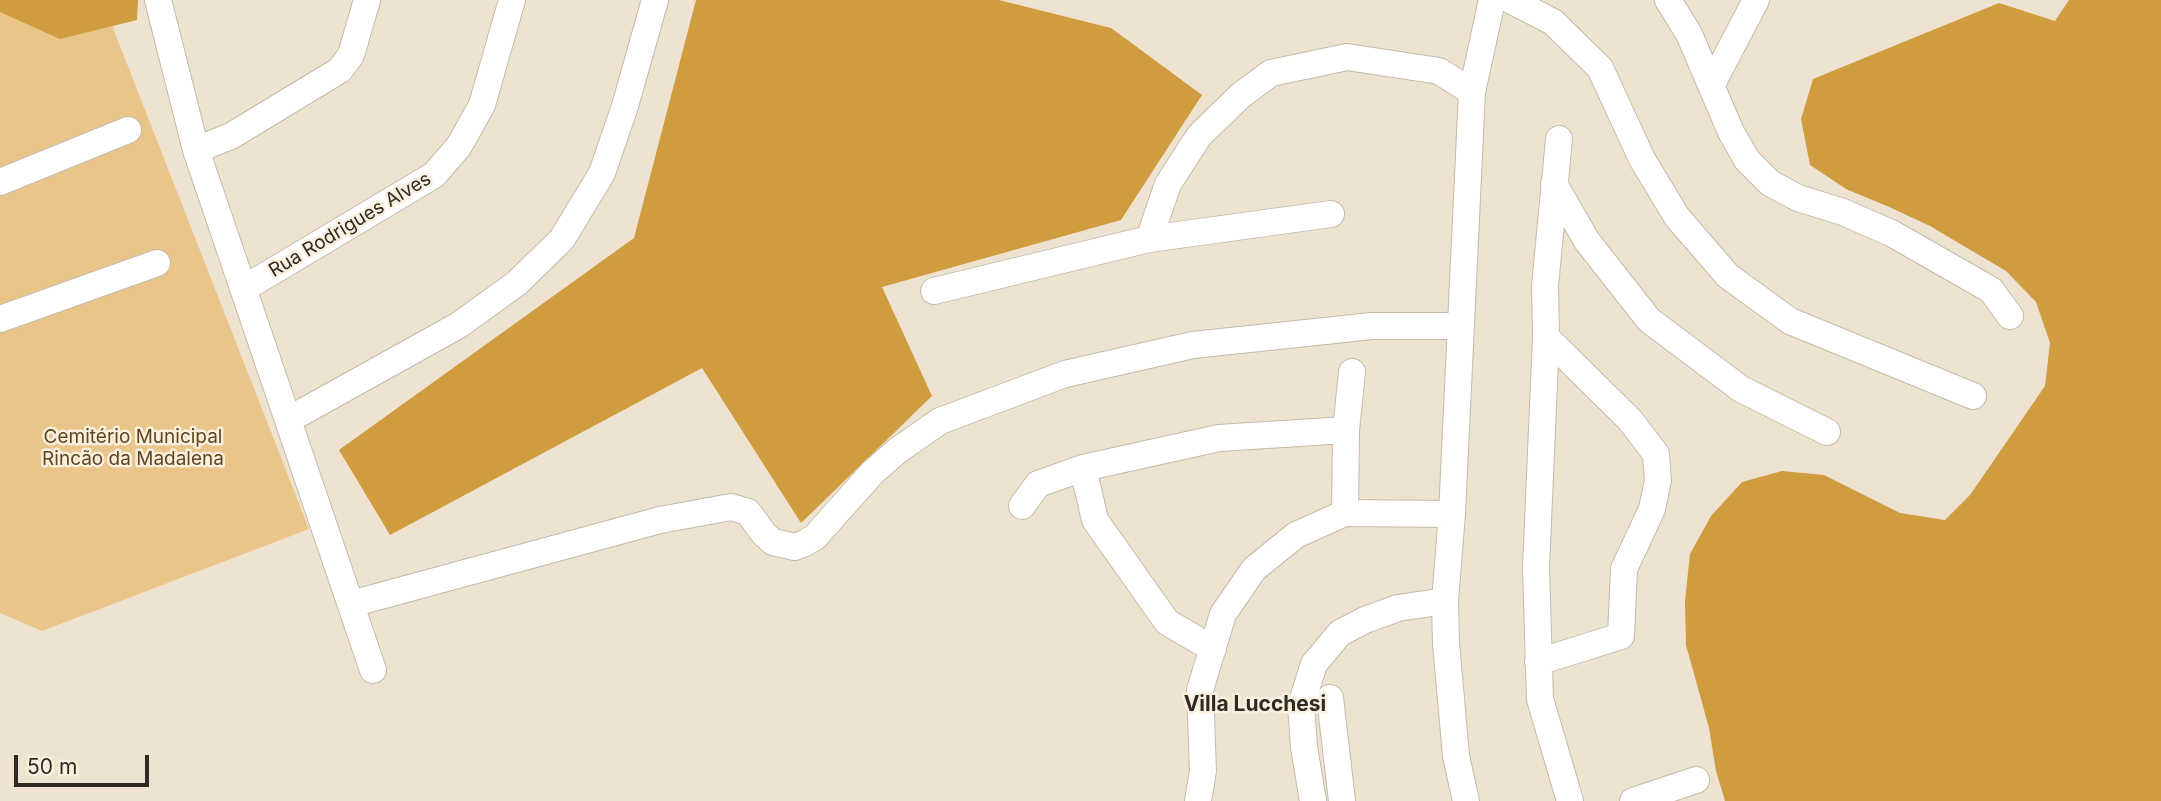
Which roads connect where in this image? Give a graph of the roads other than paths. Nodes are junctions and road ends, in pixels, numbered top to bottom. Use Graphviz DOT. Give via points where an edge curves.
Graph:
graph roads {
  1 [pos="158,0"];
  2 [pos="368,0"];
  3 [pos="512,0"];
  4 [pos="655,0"];
  5 [pos="1492,0"];
  6 [pos="1510,0"];
  7 [pos="1668,0"];
  8 [pos="1756,0"];
  9 [pos="1712,84"];
  10 [pos="1472,92"];
  11 [pos="128,130"];
  12 [pos="1559,139"];
  13 [pos="195,150"];
  14 [pos="0,182"];
  15 [pos="1555,184"];
  16 [pos="1331,214"];
  17 [pos="1149,239"];
  18 [pos="157,263"];
  19 [pos="243,289"];
  20 [pos="934,291"];
  21 [pos="2010,316"];
  22 [pos="0,319"];
  23 [pos="1461,326"];
  24 [pos="1546,337"];
  25 [pos="1352,372"];
  26 [pos="1973,396"];
  27 [pos="288,420"];
  28 [pos="1346,430"];
  29 [pos="1827,432"];
  30 [pos="1083,468"];
  31 [pos="1023,506"];
  32 [pos="1345,513"];
  33 [pos="1452,514"];
  34 [pos="1445,601"];
  35 [pos="351,604"];
  36 [pos="1213,649"];
  37 [pos="1538,662"];
  38 [pos="373,670"];
  39 [pos="1330,698"];
  40 [pos="1696,780"];
  41 [pos="1198,801"];
  42 [pos="1313,801"];
  43 [pos="1342,801"];
  44 [pos="1466,801"];
  45 [pos="1570,801"];
  46 [pos="1633,801"];
  1 -- 13 [label="street"];
  2 -- 13 [label="street" via="351,55 340,70 231,136"];
  3 -- 19 [label="street, Rua Rodrigues Alves" via="482,105 459,146 434,175"];
  4 -- 27 [label="street" via="602,173 562,239 517,284 459,325"];
  5 -- 10 [label="street"];
  6 -- 26 [label="street" via="1553,22 1600,68 1642,159 1677,217 1728,276 1790,321"];
  7 -- 9 [label="street"];
  8 -- 9 [label="street"];
  9 -- 21 [label="street" via="1746,160 1770,183 1893,234 1991,290"];
  10 -- 17 [label="street" via="1439,71 1347,57 1271,74 1240,96 1199,136 1168,184"];
  10 -- 23 [label="street"];
  11 -- 14 [label="street"];
  12 -- 15 [label="street"];
  13 -- 19 [label="street"];
  15 -- 24 [label="street" via="1545,286"];
  15 -- 29 [label="street" via="1587,241 1649,320 1741,389"];
  16 -- 17 [label="street"];
  17 -- 20 [label="street"];
  18 -- 22 [label="street"];
  19 -- 27 [label="street"];
  23 -- 33 [label="street"];
  23 -- 35 [label="street" via="1372,326 1193,345 1065,374 940,421 872,473 815,537 795,547 773,542 748,512 731,507 660,520"];
  24 -- 37 [label="street" via="1536,568"];
  24 -- 37 [label="street" via="1630,420 1656,454 1658,480 1652,509 1624,569 1620,636"];
  25 -- 28 [label="street"];
  27 -- 35 [label="street"];
  28 -- 30 [label="street" via="1219,438"];
  28 -- 32 [label="street"];
  30 -- 31 [label="street" via="1038,484"];
  30 -- 36 [label="street" via="1095,520 1167,622"];
  32 -- 33 [label="street"];
  32 -- 36 [label="street" via="1296,535 1254,569 1223,614"];
  33 -- 34 [label="street"];
  34 -- 42 [label="street" via="1398,608 1365,620 1340,633 1314,664 1301,705"];
  34 -- 44 [label="street" via="1456,756"];
  35 -- 38 [label="street"];
  36 -- 41 [label="street" via="1200,690 1203,771"];
  37 -- 45 [label="street" via="1540,699"];
  39 -- 43 [label="street"];
  40 -- 46 [label="street"];
}
